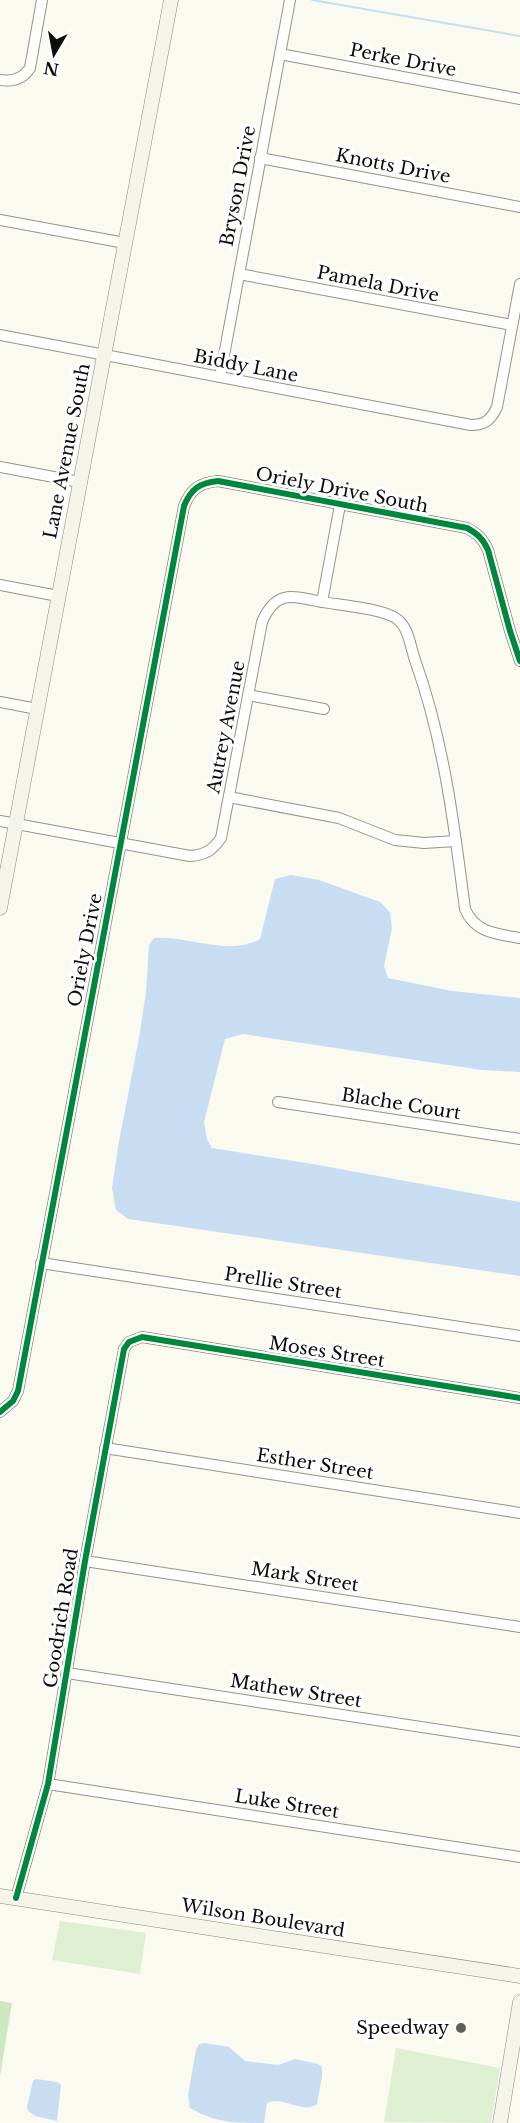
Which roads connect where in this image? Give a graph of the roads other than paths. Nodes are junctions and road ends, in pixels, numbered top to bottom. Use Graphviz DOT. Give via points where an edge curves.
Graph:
graph roads {
  1 [pos="42,0"];
  2 [pos="171,0"];
  3 [pos="290,0"];
  4 [pos="280,54"];
  5 [pos="0,80"];
  6 [pos="520,99"];
  7 [pos="260,158"];
  8 [pos="520,207"];
  9 [pos="0,220"];
  10 [pos="125,243"];
  11 [pos="238,274"];
  12 [pos="520,284"];
  13 [pos="512,326"];
  14 [pos="0,335"];
  15 [pos="104,356"];
  16 [pos="220,377"];
  17 [pos="0,467"];
  18 [pos="80,482"];
  19 [pos="193,489"];
  20 [pos="340,505"];
  21 [pos="0,585"];
  22 [pos="58,597"];
  23 [pos="322,602"];
  24 [pos="520,661"];
  25 [pos="248,695"];
  26 [pos="0,702"];
  27 [pos="324,708"];
  28 [pos="37,709"];
  29 [pos="229,797"];
  30 [pos="0,821"];
  31 [pos="16,824"];
  32 [pos="456,841"];
  33 [pos="121,843"];
  34 [pos="0,908"];
  35 [pos="520,938"];
  36 [pos="278,1102"];
  37 [pos="520,1139"];
  38 [pos="41,1263"];
  39 [pos="520,1336"];
  40 [pos="129,1342"];
  41 [pos="520,1398"];
  42 [pos="0,1412"];
  43 [pos="105,1448"];
  44 [pos="520,1513"];
  45 [pos="86,1561"];
  46 [pos="520,1627"];
  47 [pos="67,1673"];
  48 [pos="520,1742"];
  49 [pos="48,1784"];
  50 [pos="520,1857"];
  51 [pos="0,1896"];
  52 [pos="16,1898"];
  53 [pos="520,1976"];
  54 [pos="520,2002"];
  55 [pos="500,2123"];
  1 -- 5 [label="street" via="30,68 20,79"];
  2 -- 10 [label="street, Lane Avenue South"];
  3 -- 4 [label="street, Bryson Drive"];
  4 -- 6 [label="street, Perke Drive"];
  4 -- 7 [label="street, Bryson Drive"];
  7 -- 8 [label="street, Knotts Drive"];
  7 -- 11 [label="street, Bryson Drive"];
  9 -- 10 [label="street"];
  10 -- 15 [label="street, Lane Avenue South"];
  11 -- 13 [label="street, Pamela Drive"];
  11 -- 16 [label="street, Bryson Drive"];
  12 -- 13 [label="street"];
  13 -- 16 [label="street, Biddy Lane" via="497,407 486,423 471,425"];
  14 -- 15 [label="street, Biddy Lane"];
  15 -- 16 [label="street, Biddy Lane"];
  15 -- 18 [label="street, Lane Avenue South"];
  17 -- 18 [label="street"];
  18 -- 22 [label="street, Lane Avenue South"];
  19 -- 20 [label="street, Oriely Drive South" via="218,481"];
  19 -- 33 [label="street, Oriely Drive" via="184,506"];
  20 -- 23 [label="street"];
  20 -- 24 [label="street, Oriely Drive South" via="467,528 476,533 488,550"];
  21 -- 22 [label="street"];
  22 -- 28 [label="street, Lane Avenue South"];
  23 -- 25 [label="street, Autrey Avenue" via="292,596 273,603 267,610"];
  23 -- 32 [label="street" via="387,614 402,623 424,684 449,788"];
  25 -- 27 [label="street"];
  25 -- 29 [label="street, Autrey Avenue"];
  26 -- 28 [label="street"];
  28 -- 31 [label="street, Lane Avenue South"];
  29 -- 32 [label="street" via="339,818 395,840"];
  29 -- 33 [label="street, Autrey Avenue" via="221,838 203,855"];
  30 -- 31 [label="street"];
  31 -- 33 [label="street"];
  31 -- 34 [label="street, Lane Avenue South"];
  32 -- 35 [label="street" via="469,918 491,933"];
  33 -- 38 [label="street, Oriely Drive"];
  36 -- 37 [label="street, Blache Court"];
  38 -- 39 [label="street, Prellie Street"];
  38 -- 42 [label="street, Oriely Drive" via="18,1391"];
  40 -- 41 [label="street, Moses Street" via="142,1338"];
  40 -- 43 [label="street, Goodrich Road" via="124,1349"];
  43 -- 44 [label="street, Esther Street"];
  43 -- 45 [label="street, Goodrich Road"];
  45 -- 46 [label="street, Mark Street"];
  45 -- 47 [label="street, Goodrich Road"];
  47 -- 48 [label="street, Mathew Street"];
  47 -- 49 [label="street, Goodrich Road"];
  49 -- 50 [label="street, Luke Street"];
  49 -- 52 [label="street, Goodrich Road"];
  51 -- 52 [label="street, Wilson Boulevard"];
  52 -- 53 [label="street, Wilson Boulevard"];
  54 -- 55 [label="street"];
}
